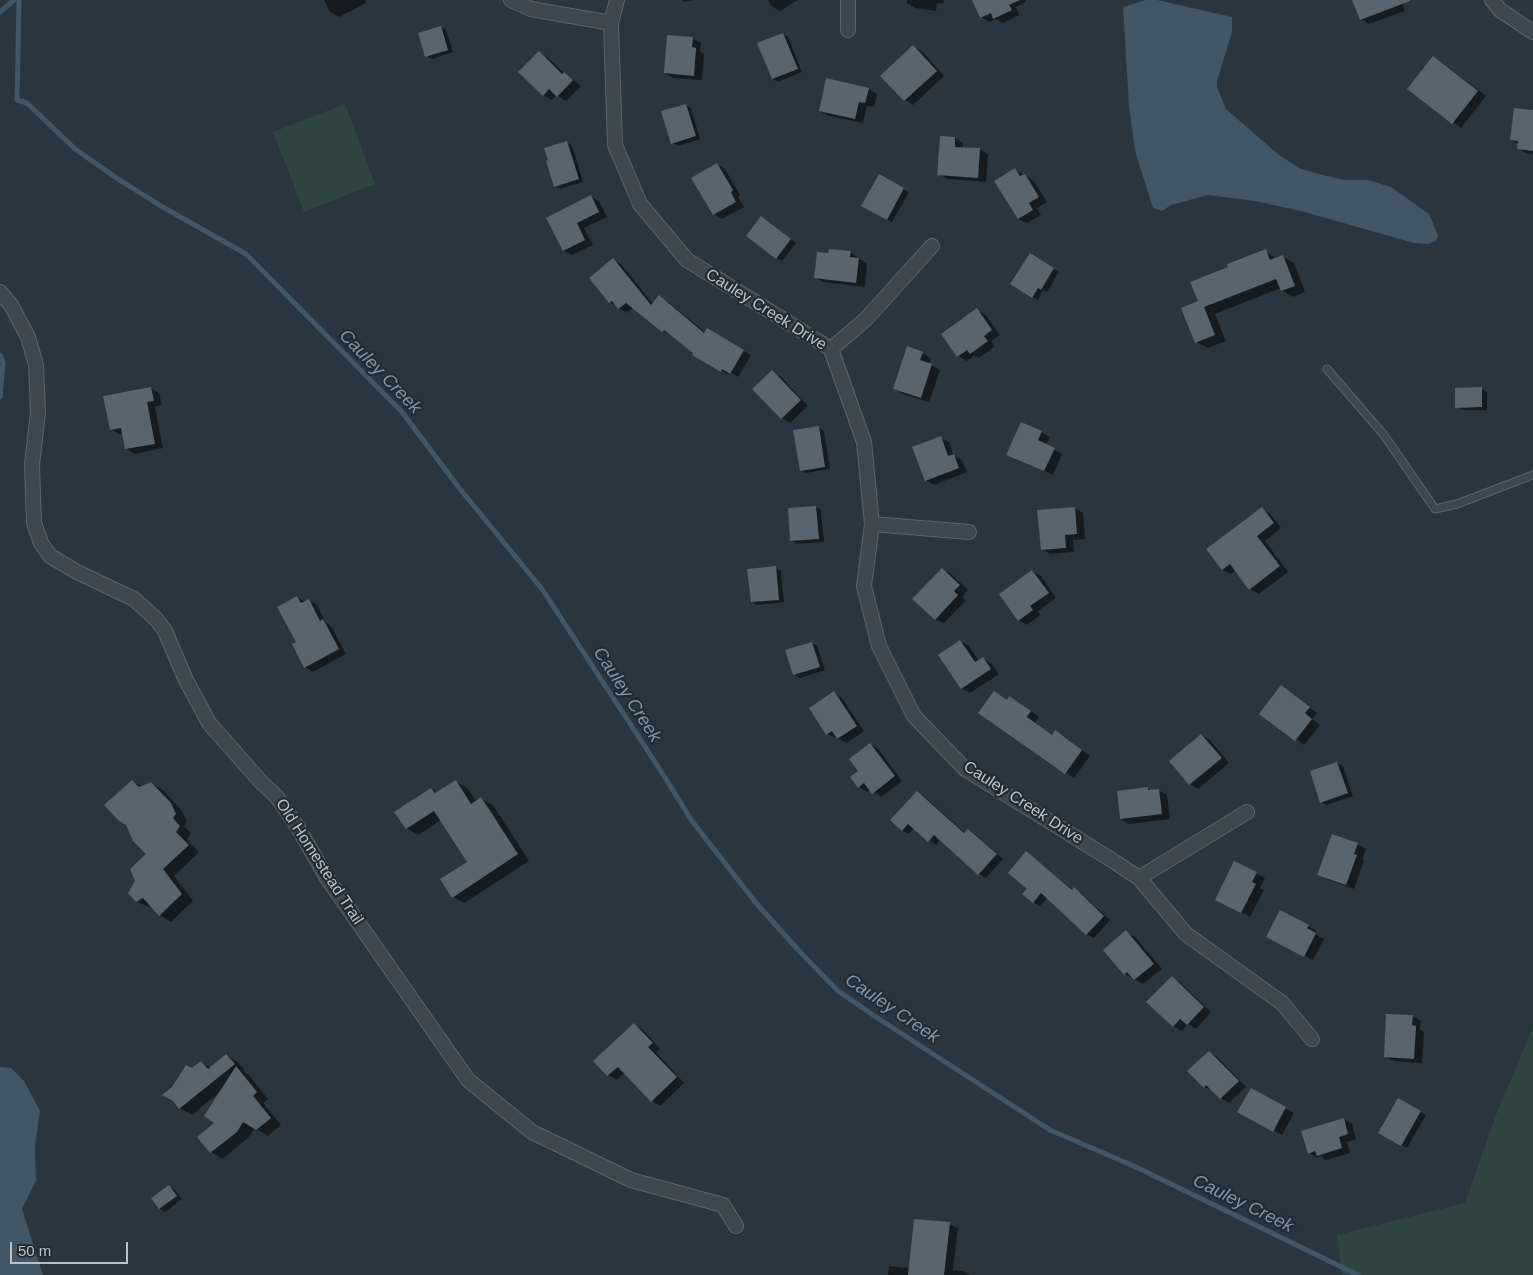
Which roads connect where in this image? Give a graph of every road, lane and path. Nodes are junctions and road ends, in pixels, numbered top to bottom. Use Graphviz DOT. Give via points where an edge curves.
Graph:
graph roads {
  1 [pos="511,0"];
  2 [pos="617,0"];
  3 [pos="848,0"];
  4 [pos="1492,0"];
  5 [pos="610,23"];
  6 [pos="848,30"];
  7 [pos="1533,32"];
  8 [pos="932,246"];
  9 [pos="0,292"];
  10 [pos="831,349"];
  11 [pos="1327,369"];
  12 [pos="1533,475"];
  13 [pos="872,524"];
  14 [pos="969,532"];
  15 [pos="1247,812"];
  16 [pos="1139,878"];
  17 [pos="1312,1039"];
  18 [pos="736,1226"];
  1 -- 5 [label="street" via="531,9"];
  2 -- 5 [label="street, Cauley Creek Drive"];
  3 -- 6 [label="street"];
  4 -- 7 [label="street" via="1500,10"];
  5 -- 10 [label="street, Cauley Creek Drive" via="615,146 640,204 687,260"];
  8 -- 10 [label="street" via="866,320"];
  9 -- 18 [label="street, Old Homestead Trail" via="28,337 36,365 38,412 32,465 34,523 50,556 134,599 156,619 209,723 277,797 327,878 468,1080 532,1132 631,1180 723,1205"];
  10 -- 13 [label="street, Cauley Creek Drive" via="864,442"];
  11 -- 12 [label="lane" via="1384,434 1435,509"];
  13 -- 14 [label="street"];
  13 -- 16 [label="street, Cauley Creek Drive" via="864,586 879,646 914,716 965,769"];
  15 -- 16 [label="street"];
  16 -- 17 [label="street, Cauley Creek Drive" via="1186,934 1282,1003"];
}
